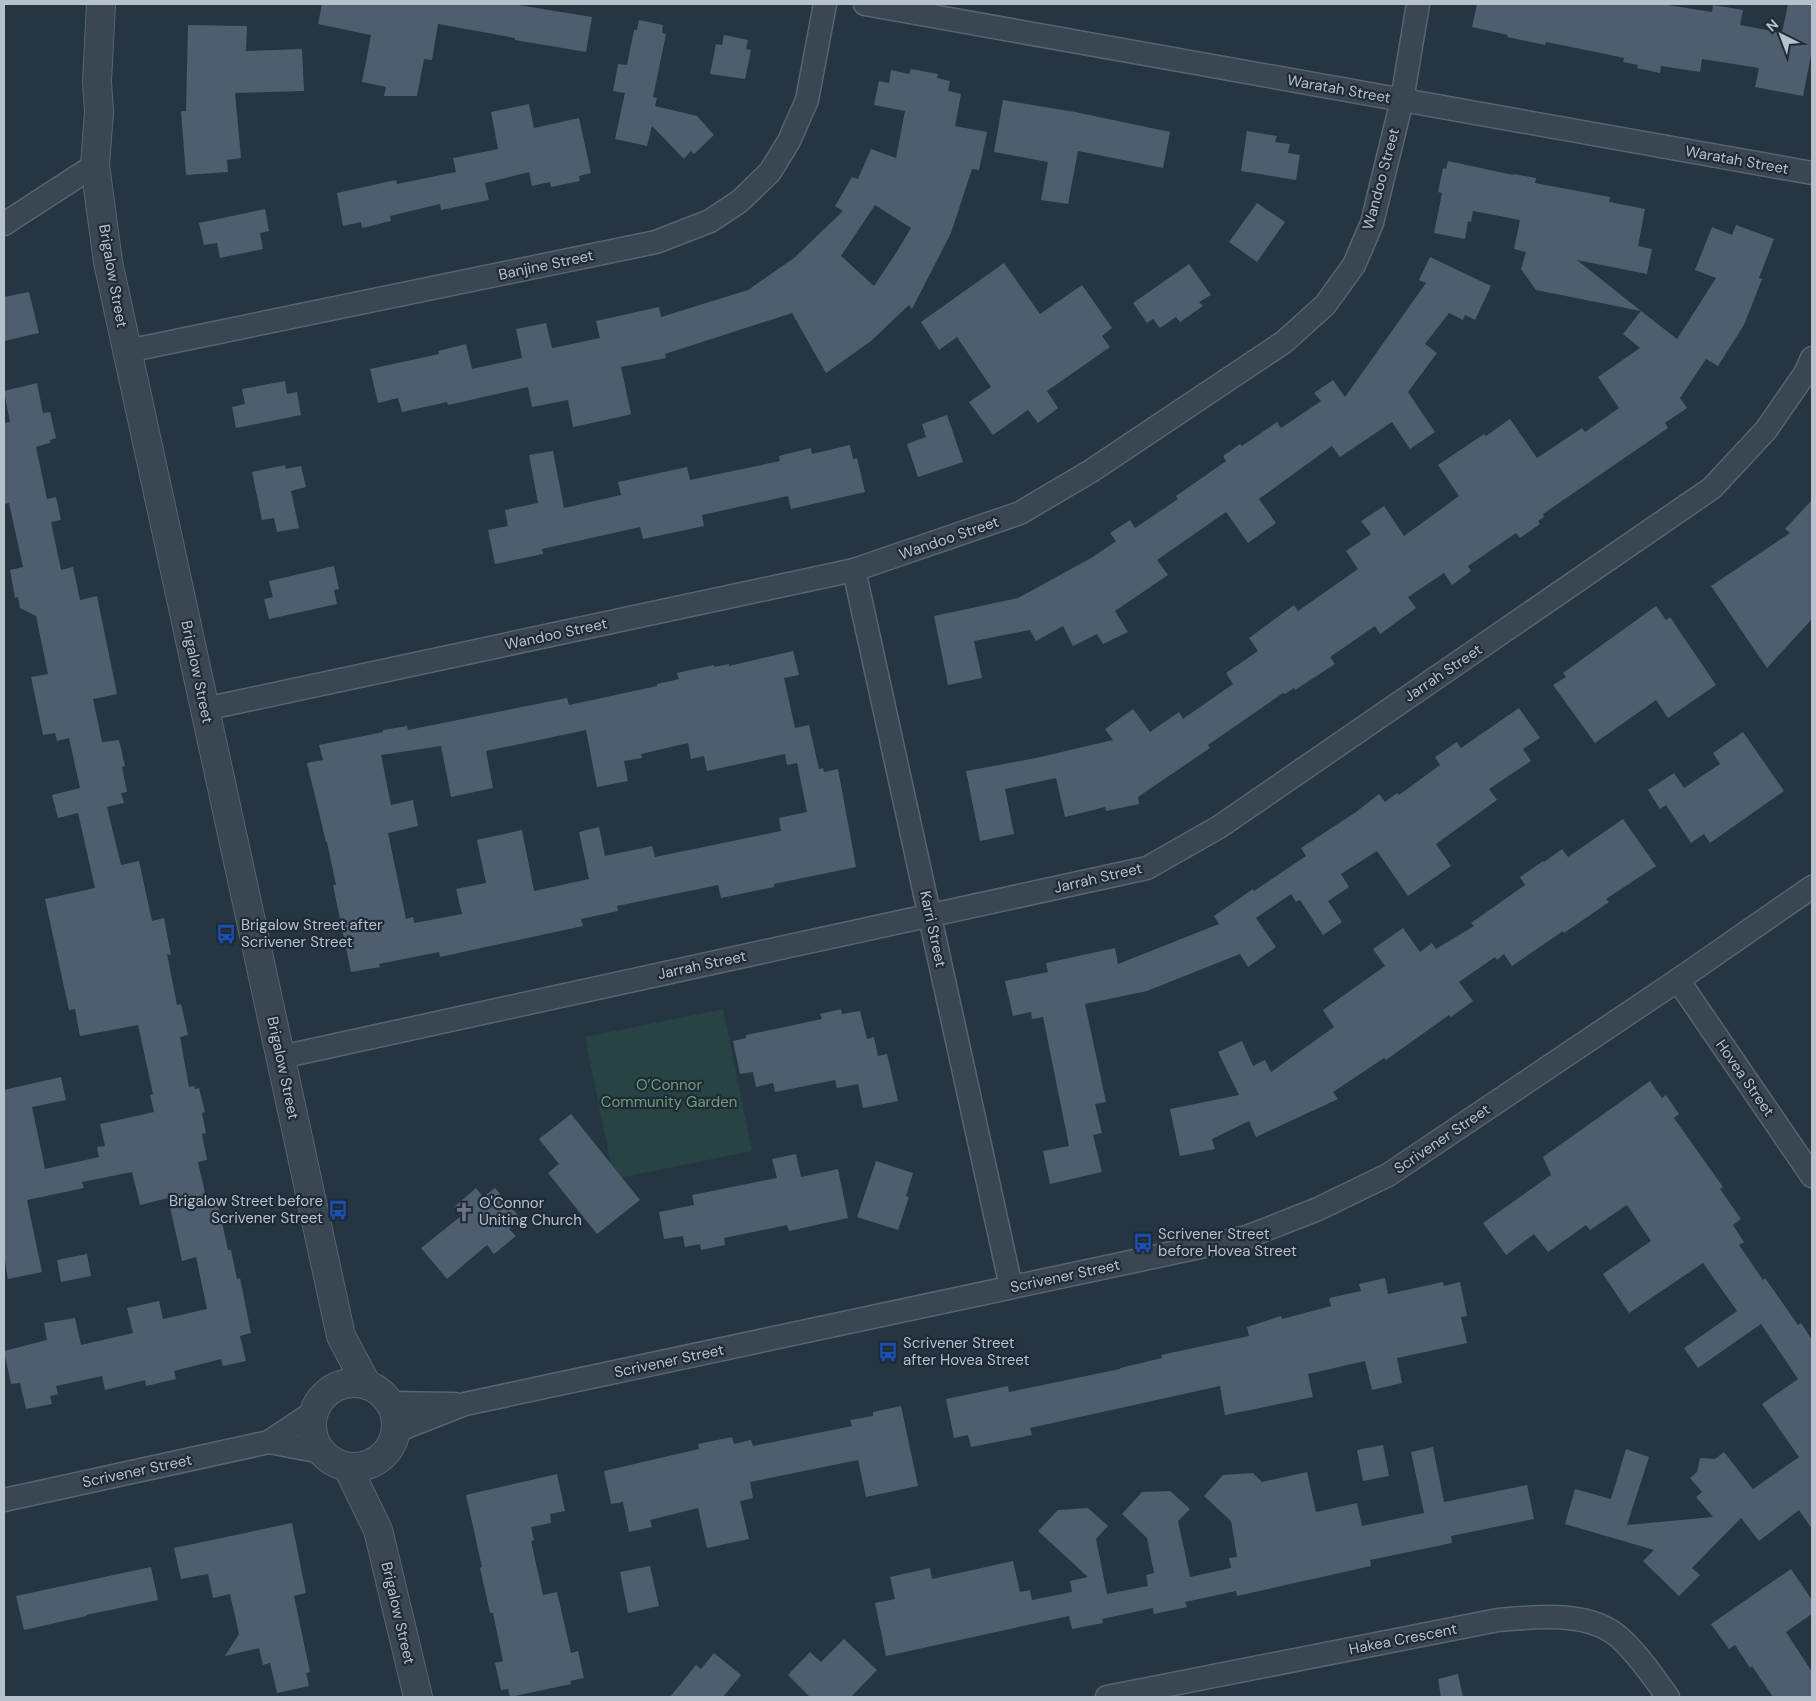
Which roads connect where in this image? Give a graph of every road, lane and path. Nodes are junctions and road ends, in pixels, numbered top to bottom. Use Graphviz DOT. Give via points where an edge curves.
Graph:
graph roads {
  1 [pos="101,4"];
  2 [pos="825,4"];
  3 [pos="865,4"];
  4 [pos="1418,4"];
  5 [pos="1402,100"];
  6 [pos="95,165"];
  7 [pos="1812,173"];
  8 [pos="4,224"];
  9 [pos="127,351"];
  10 [pos="1812,358"];
  11 [pos="854,570"];
  12 [pos="205,709"];
  13 [pos="1812,887"];
  14 [pos="930,915"];
  15 [pos="1678,980"];
  16 [pos="282,1057"];
  17 [pos="1812,1176"];
  18 [pos="1011,1287"];
  19 [pos="341,1336"];
  20 [pos="367,1385"];
  21 [pos="321,1402"];
  22 [pos="390,1403"];
  23 [pos="466,1404"];
  24 [pos="396,1431"];
  25 [pos="270,1442"];
  26 [pos="321,1452"];
  27 [pos="378,1461"];
  28 [pos="348,1468"];
  29 [pos="4,1500"];
  30 [pos="378,1530"];
  31 [pos="418,1697"];
  32 [pos="1107,1697"];
  33 [pos="1668,1697"];
  1 -- 6 [label="street, Brigalow Street"];
  2 -- 9 [label="street, Banjine Street" via="807,100 788,141 770,172 740,201 710,222 656,242"];
  3 -- 5 [label="street, Waratah Street"];
  4 -- 5 [label="street, Wandoo Street"];
  5 -- 7 [label="street, Waratah Street"];
  5 -- 11 [label="street, Wandoo Street" via="1372,223 1354,265 1325,305 1284,342 1091,471 1020,514"];
  6 -- 8 [label="street"];
  6 -- 9 [label="street, Brigalow Street" via="108,262"];
  9 -- 12 [label="street, Brigalow Street"];
  10 -- 14 [label="street, Jarrah Street" via="1766,430 1712,488 1219,827 1147,868"];
  11 -- 12 [label="street, Wandoo Street"];
  11 -- 14 [label="street, Karri Street"];
  12 -- 16 [label="street, Brigalow Street"];
  13 -- 15 [label="street, Scrivener Street"];
  14 -- 16 [label="street, Jarrah Street"];
  14 -- 18 [label="street, Karri Street"];
  15 -- 17 [label="street, Hovea Street"];
  15 -- 18 [label="street, Scrivener Street" via="1388,1175 1318,1209 1247,1237"];
  16 -- 19 [label="street, Brigalow Street"];
  18 -- 23 [label="street, Scrivener Street"];
  19 -- 20 [label="street, Brigalow Street"];
  19 -- 21 [label="street, Brigalow Street"];
  20 -- 21 [label="street" via="340,1385"];
  20 -- 22 [label="street" via="381,1392"];
  21 -- 25 [label="street, Scrivener Street"];
  21 -- 26 [label="street" via="312,1433"];
  22 -- 23 [label="street, Scrivener Street"];
  22 -- 24 [label="street" via="395,1413"];
  23 -- 24 [label="street, Scrivener Street"];
  24 -- 27 [label="street" via="390,1448"];
  25 -- 26 [label="street, Scrivener Street"];
  25 -- 29 [label="street, Scrivener Street"];
  26 -- 28 [label="street" via="330,1461"];
  27 -- 28 [label="street"];
  27 -- 30 [label="street, Brigalow Street"];
  28 -- 30 [label="street, Brigalow Street"];
  30 -- 31 [label="street, Brigalow Street"];
  32 -- 33 [label="street, Hakea Crescent" via="1498,1620 1534,1617 1563,1617 1596,1624 1618,1636 1638,1656"];
}
